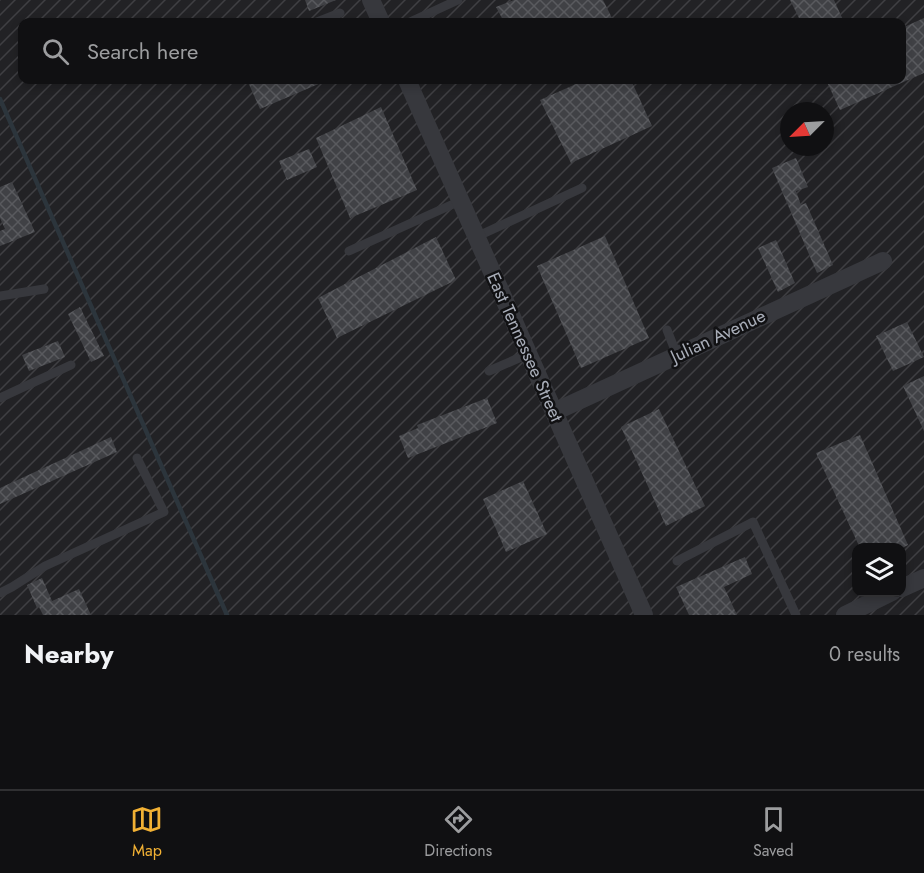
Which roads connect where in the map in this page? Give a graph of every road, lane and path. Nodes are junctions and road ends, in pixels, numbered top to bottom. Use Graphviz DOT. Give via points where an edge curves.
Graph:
graph roads {
  1 [pos="371,0"];
  2 [pos="458,0"];
  3 [pos="340,13"];
  4 [pos="327,18"];
  5 [pos="379,18"];
  6 [pos="419,18"];
  7 [pos="408,84"];
  8 [pos="582,188"];
  9 [pos="460,201"];
  10 [pos="476,237"];
  11 [pos="350,251"];
  12 [pos="883,261"];
  13 [pos="44,289"];
  14 [pos="0,296"];
  15 [pos="667,330"];
  16 [pos="528,354"];
  17 [pos="677,355"];
  18 [pos="71,365"];
  19 [pos="489,371"];
  20 [pos="0,398"];
  21 [pos="554,412"];
  22 [pos="137,458"];
  23 [pos="676,561"];
  24 [pos="924,578"];
  25 [pos="906,586"];
  26 [pos="0,593"];
  27 [pos="882,597"];
  28 [pos="644,615"];
  29 [pos="796,615"];
  30 [pos="845,615"];
  1 -- 5 [label="street"];
  2 -- 6 [label="lane"];
  3 -- 4 [label="lane"];
  7 -- 9 [label="street, East Tennessee Street"];
  8 -- 10 [label="lane"];
  9 -- 10 [label="street, East Tennessee Street"];
  9 -- 11 [label="lane"];
  10 -- 16 [label="street, East Tennessee Street"];
  12 -- 17 [label="street, Julian Avenue"];
  13 -- 14 [label="lane"];
  15 -- 17 [label="lane"];
  16 -- 19 [label="lane"];
  16 -- 21 [label="street, East Tennessee Street"];
  17 -- 21 [label="street, Julian Avenue"];
  18 -- 20 [label="lane"];
  21 -- 28 [label="street, East Tennessee Street"];
  22 -- 26 [label="lane" via="164,512 45,566"];
  23 -- 29 [label="lane" via="753,522"];
  24 -- 25 [label="street"];
  27 -- 30 [label="street"];
}
